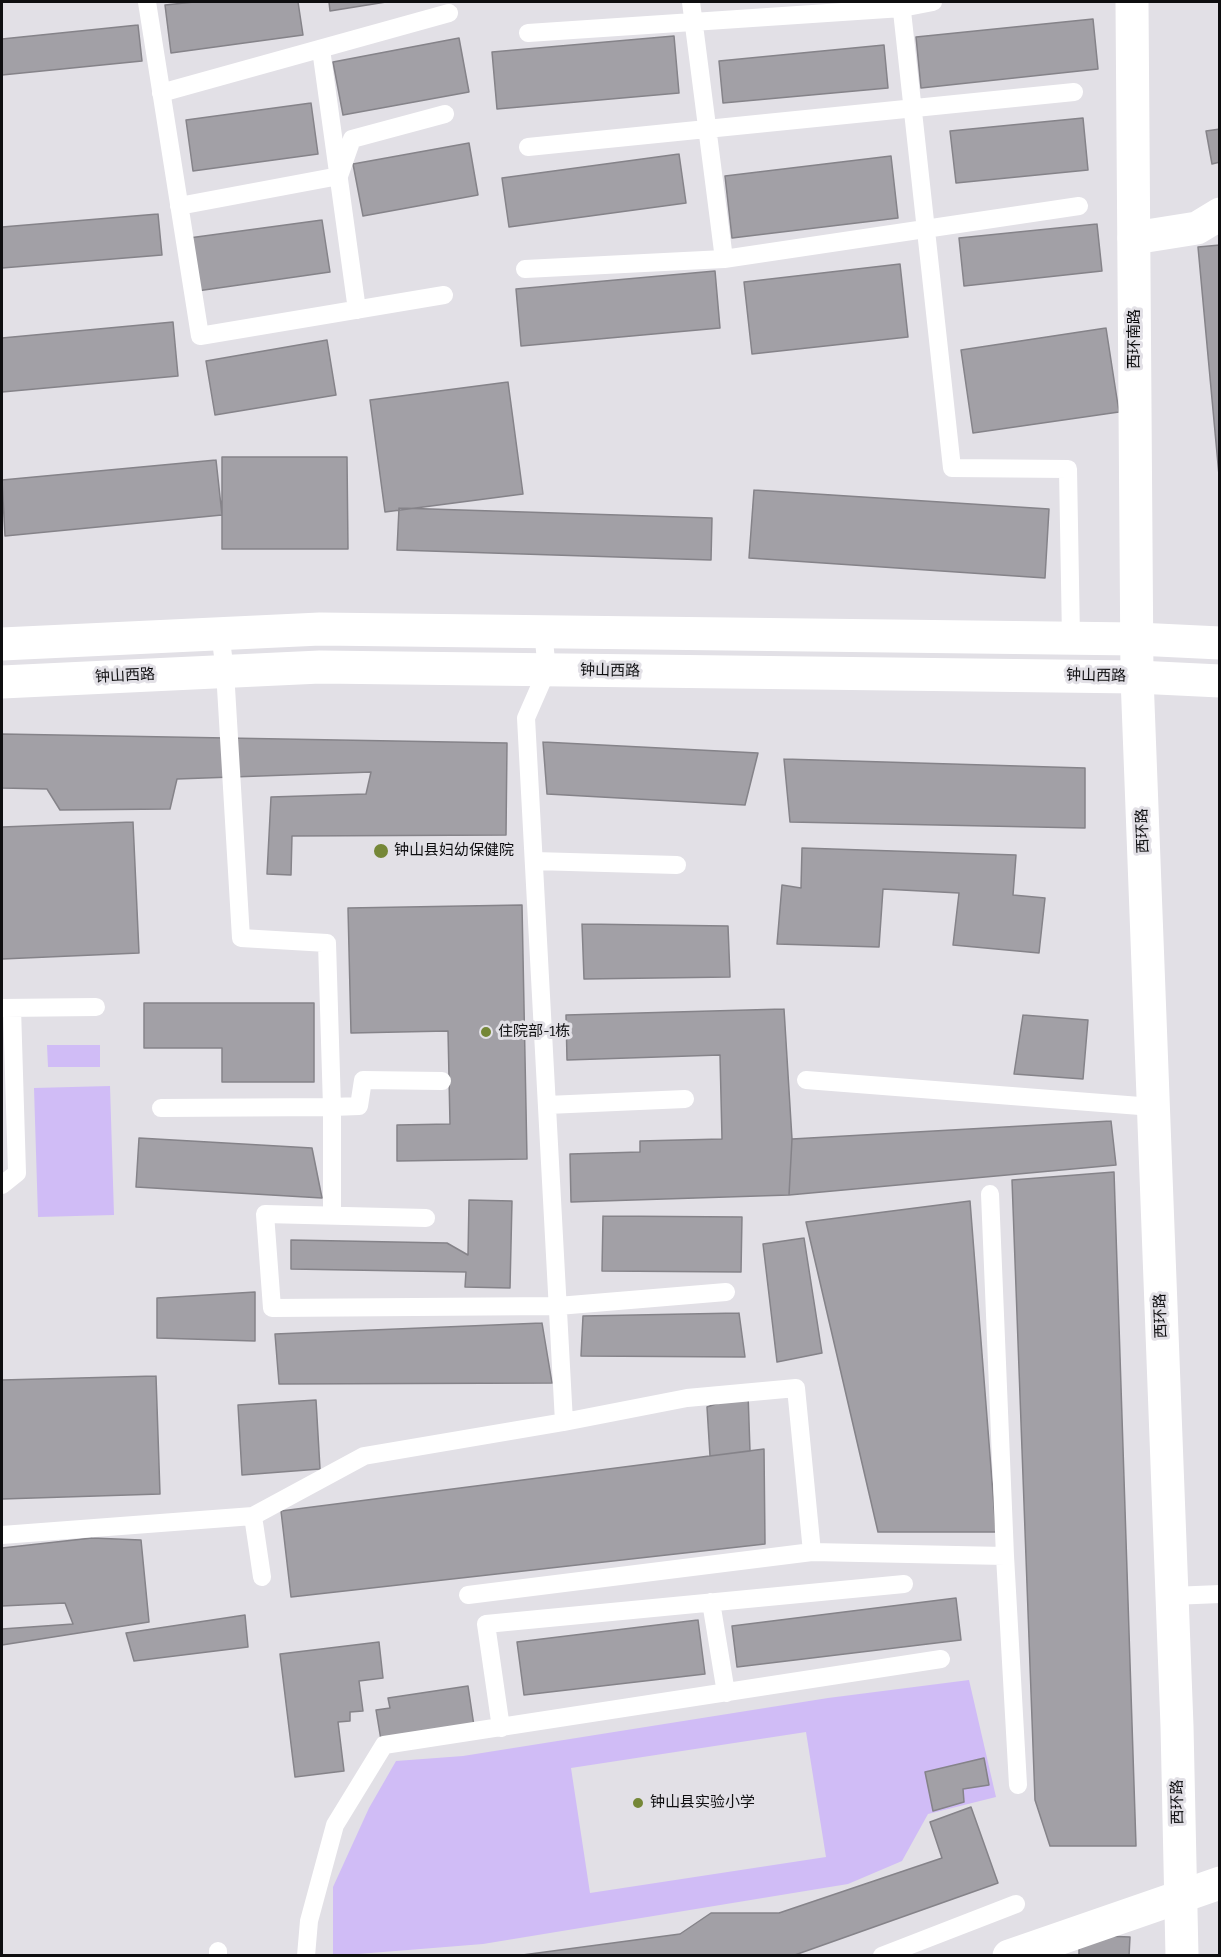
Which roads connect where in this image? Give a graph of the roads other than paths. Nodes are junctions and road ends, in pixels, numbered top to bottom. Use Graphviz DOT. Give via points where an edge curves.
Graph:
graph roads {
  1 [pos="147,2"];
  2 [pos="691,2"];
  3 [pos="933,2"];
  4 [pos="1132,2"];
  5 [pos="902,5"];
  6 [pos="449,13"];
  7 [pos="694,22"];
  8 [pos="528,33"];
  9 [pos="321,49"];
  10 [pos="1074,92"];
  11 [pos="161,93"];
  12 [pos="913,108"];
  13 [pos="445,114"];
  14 [pos="708,129"];
  15 [pos="528,147"];
  16 [pos="339,176"];
  17 [pos="179,206"];
  18 [pos="1079,207"];
  19 [pos="1220,214"];
  20 [pos="926,229"];
  21 [pos="1134,238"];
  22 [pos="724,259"];
  23 [pos="525,269"];
  24 [pos="444,295"];
  25 [pos="357,310"];
  26 [pos="543,632"];
  27 [pos="220,633"];
  28 [pos="1071,638"];
  29 [pos="1137,639"];
  30 [pos="1220,643"];
  31 [pos="2,644"];
  32 [pos="547,670"];
  33 [pos="225,671"];
  34 [pos="1137,677"];
  35 [pos="1220,681"];
  36 [pos="2,682"];
  37 [pos="534,861"];
  38 [pos="677,866"];
  39 [pos="96,1007"];
  40 [pos="7,1008"];
  41 [pos="807,1080"];
  42 [pos="442,1081"];
  43 [pos="685,1099"];
  44 [pos="547,1105"];
  45 [pos="332,1107"];
  46 [pos="1153,1107"];
  47 [pos="161,1108"];
  48 [pos="9,1138"];
  49 [pos="2,1185"];
  50 [pos="990,1194"];
  51 [pos="332,1215"];
  52 [pos="426,1218"];
  53 [pos="726,1292"];
  54 [pos="558,1306"];
  55 [pos="564,1422"];
  56 [pos="253,1516"];
  57 [pos="2,1535"];
  58 [pos="812,1552"];
  59 [pos="1005,1556"];
  60 [pos="262,1577"];
  61 [pos="904,1584"];
  62 [pos="1220,1594"];
  63 [pos="468,1595"];
  64 [pos="1172,1596"];
  65 [pos="711,1602"];
  66 [pos="941,1659"];
  67 [pos="726,1693"];
  68 [pos="501,1728"];
  69 [pos="1018,1785"];
  70 [pos="1220,1883"];
  71 [pos="1180,1895"];
  72 [pos="1016,1904"];
  73 [pos="306,1956"];
  74 [pos="882,1956"];
  75 [pos="1009,1956"];
  76 [pos="1182,1956"];
  1 -- 11 [label="lane"];
  2 -- 7 [label="lane"];
  3 -- 5 [label="lane"];
  4 -- 21 [label="main road, 西环南路"];
  5 -- 7 [label="lane"];
  5 -- 12 [label="lane"];
  6 -- 9 [label="lane"];
  7 -- 8 [label="lane"];
  7 -- 14 [label="lane"];
  9 -- 11 [label="lane"];
  9 -- 16 [label="lane"];
  10 -- 12 [label="lane"];
  11 -- 17 [label="lane"];
  12 -- 14 [label="lane"];
  12 -- 20 [label="lane"];
  13 -- 16 [label="lane" via="352,139"];
  14 -- 15 [label="lane"];
  14 -- 22 [label="lane"];
  16 -- 17 [label="lane"];
  16 -- 25 [label="lane"];
  17 -- 25 [label="lane" via="201,336"];
  18 -- 20 [label="lane"];
  19 -- 21 [label="main road" via="1197,228"];
  20 -- 22 [label="lane"];
  20 -- 28 [label="lane" via="952,468 1068,469"];
  21 -- 29 [label="main road, 西环南路"];
  22 -- 23 [label="lane"];
  24 -- 25 [label="lane"];
  26 -- 27 [label="main road" via="320,629"];
  26 -- 28 [label="main road"];
  26 -- 32 [label="lane"];
  27 -- 31 [label="main road"];
  27 -- 33 [label="lane"];
  28 -- 29 [label="main road"];
  29 -- 30 [label="main road"];
  29 -- 34 [label="main road, 西环南路"];
  32 -- 33 [label="main road, 钟山西路" via="320,667"];
  32 -- 34 [label="main road, 钟山西路"];
  32 -- 37 [label="lane" via="526,718"];
  33 -- 36 [label="main road, 钟山西路"];
  33 -- 45 [label="lane" via="241,938 327,944"];
  34 -- 35 [label="main road, 钟山西路"];
  34 -- 46 [label="main road, 西环路"];
  37 -- 38 [label="lane"];
  37 -- 44 [label="lane"];
  39 -- 40 [label="lane"];
  40 -- 48 [label="lane"];
  41 -- 46 [label="lane"];
  42 -- 45 [label="lane" via="363,1080 359,1106"];
  43 -- 44 [label="lane"];
  44 -- 54 [label="lane"];
  45 -- 47 [label="lane"];
  45 -- 51 [label="lane"];
  46 -- 64 [label="main road, 西环路"];
  48 -- 49 [label="lane" via="18,1173"];
  50 -- 59 [label="lane"];
  51 -- 52 [label="lane"];
  51 -- 54 [label="lane" via="265,1214 272,1308"];
  53 -- 54 [label="lane"];
  54 -- 55 [label="lane"];
  55 -- 56 [label="lane" via="364,1456"];
  55 -- 58 [label="lane" via="687,1398 796,1388"];
  56 -- 57 [label="lane"];
  56 -- 60 [label="lane"];
  58 -- 59 [label="lane"];
  58 -- 63 [label="lane"];
  59 -- 69 [label="lane"];
  61 -- 65 [label="lane"];
  62 -- 64 [label="lane"];
  64 -- 71 [label="main road, 西环路"];
  65 -- 67 [label="lane"];
  65 -- 68 [label="lane" via="486,1624"];
  66 -- 67 [label="lane"];
  67 -- 68 [label="lane"];
  68 -- 73 [label="lane" via="384,1745 335,1825 309,1921"];
  70 -- 71 [label="main road"];
  71 -- 75 [label="main road"];
  71 -- 76 [label="main road, 西环路"];
  72 -- 74 [label="lane"];
}
